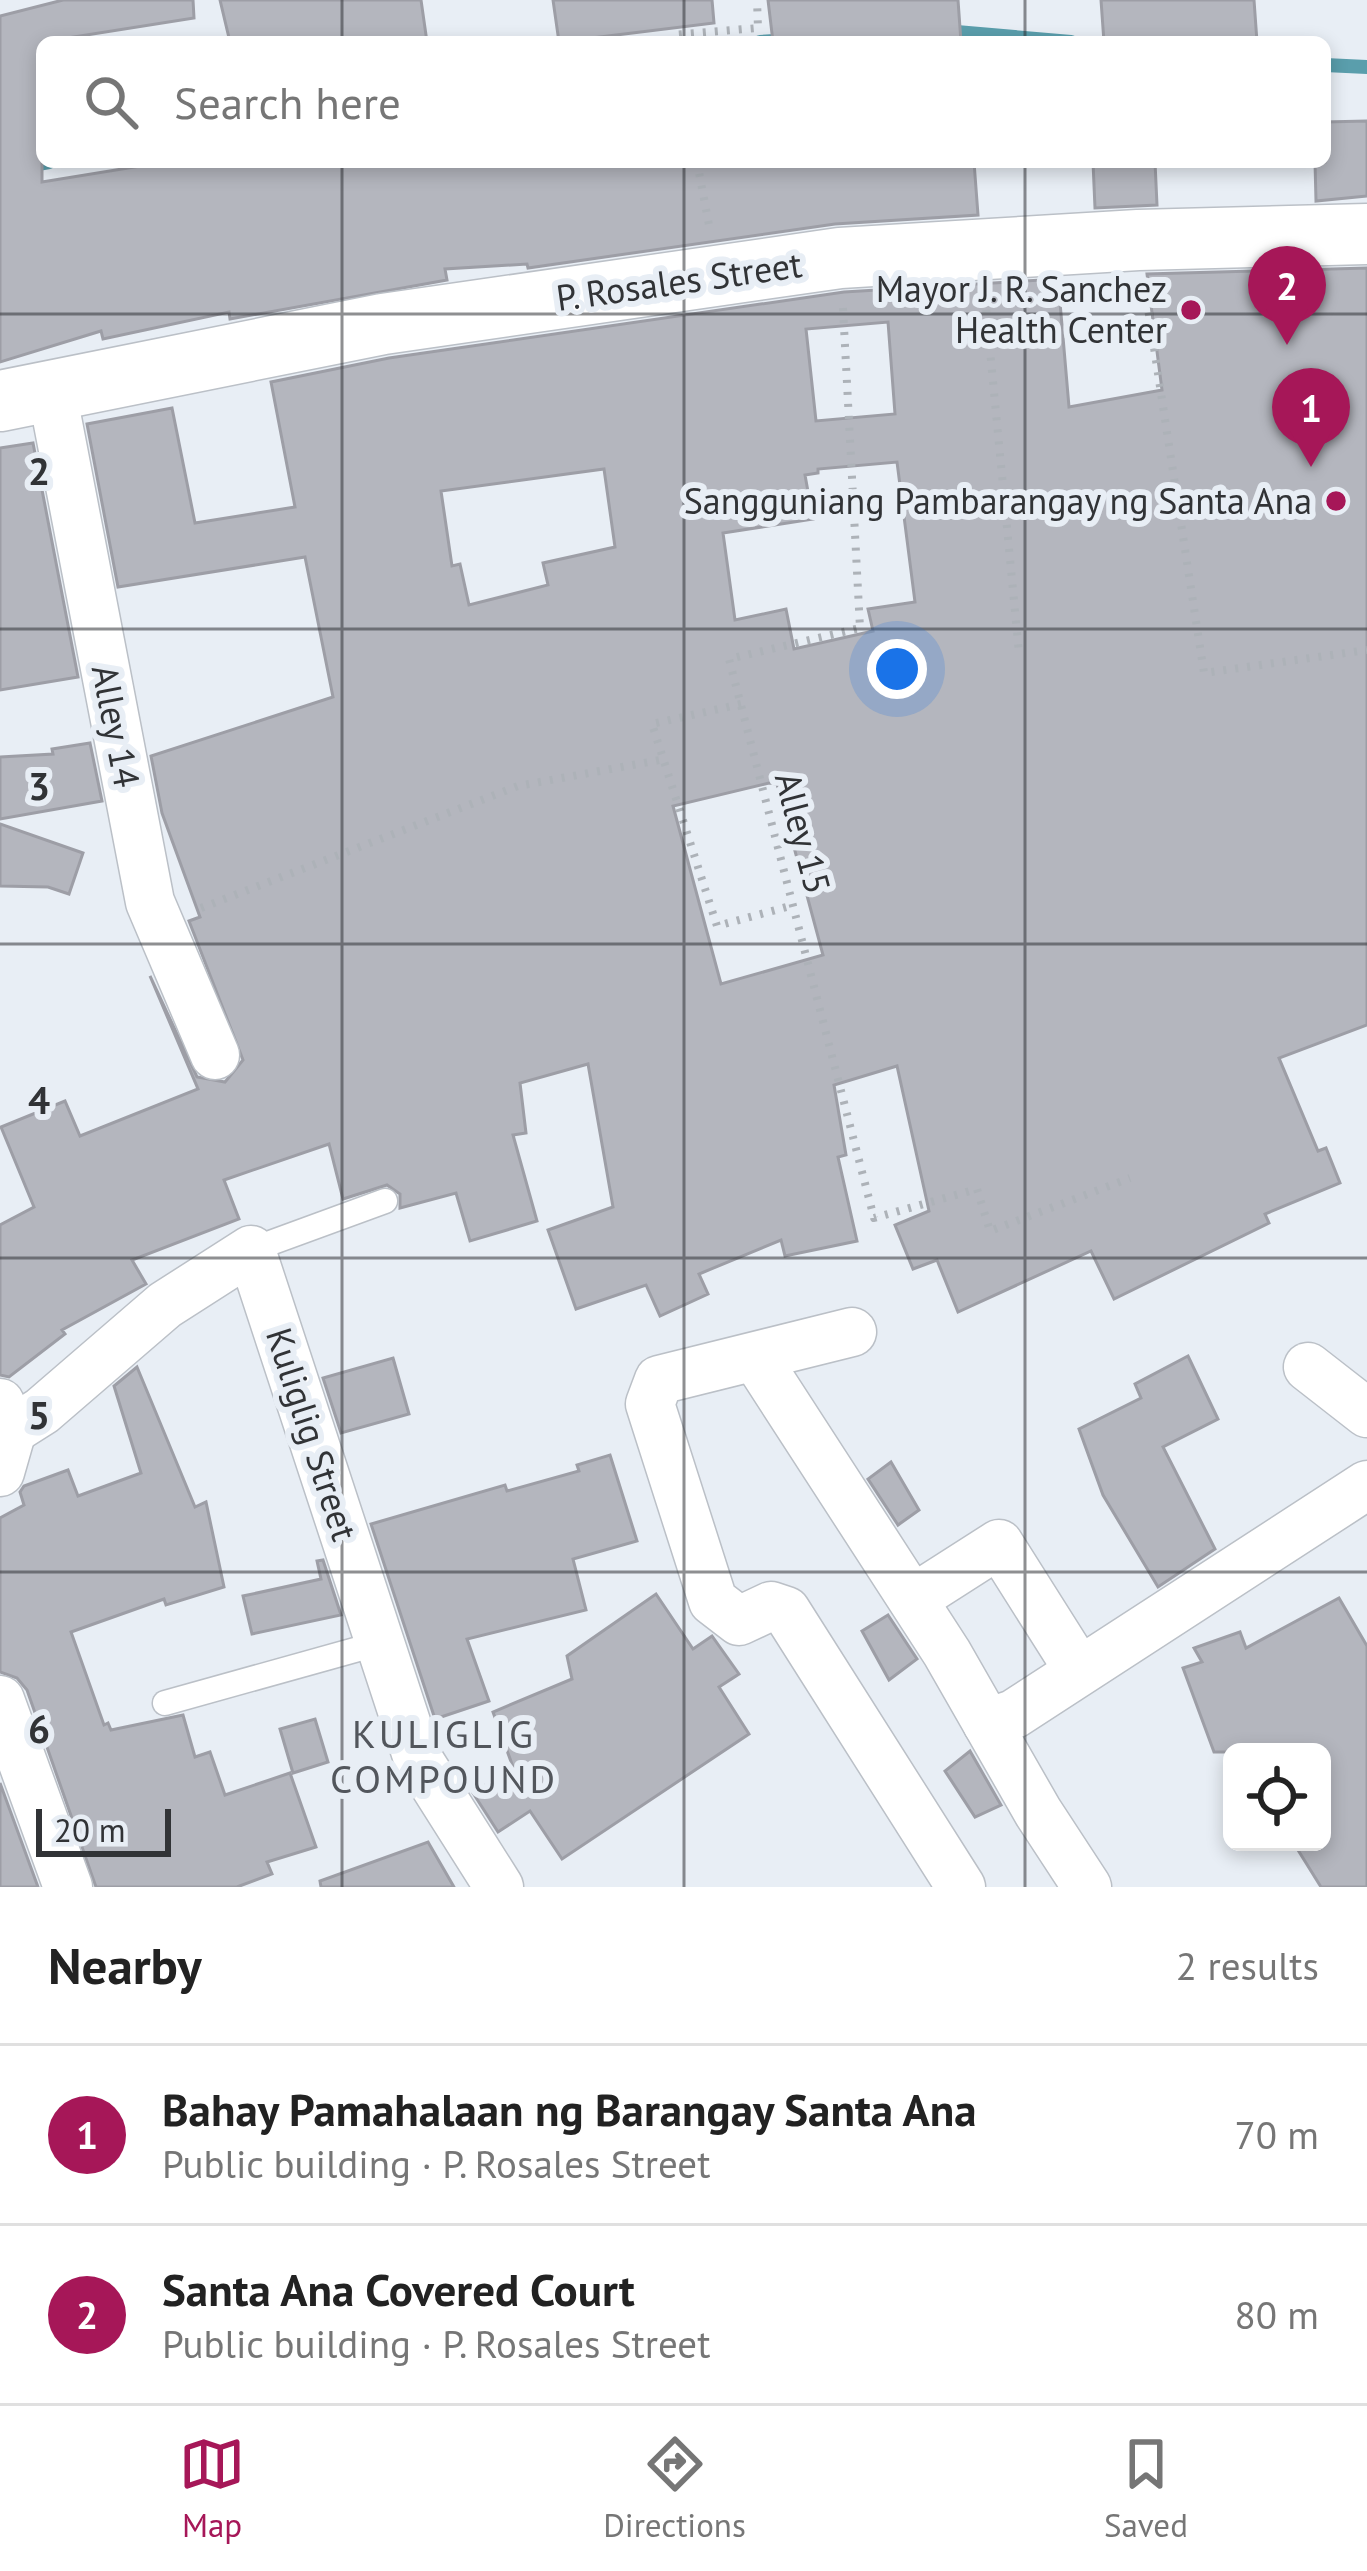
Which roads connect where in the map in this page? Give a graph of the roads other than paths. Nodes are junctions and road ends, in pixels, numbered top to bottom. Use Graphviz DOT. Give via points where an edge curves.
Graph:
graph roads {
  1 [pos="1367,234"];
  2 [pos="26,394"];
  3 [pos="215,1055"];
  4 [pos="385,1201"];
  5 [pos="251,1250"];
  6 [pos="852,1332"];
  7 [pos="756,1358"];
  8 [pos="1309,1367"];
  9 [pos="1367,1413"];
  10 [pos="4,1435"];
  11 [pos="1367,1485"];
  12 [pos="913,1599"];
  13 [pos="380,1643"];
  14 [pos="1078,1670"];
  15 [pos="0,1700"];
  16 [pos="165,1702"];
  17 [pos="987,1723"];
  18 [pos="68,1887"];
  19 [pos="499,1887"];
  20 [pos="961,1887"];
  21 [pos="1088,1887"];
  1 -- 2 [label="street, P. Rosales Street" via="840,258 383,324"];
  2 -- 3 [label="street, Alley 14" via="159,925"];
  4 -- 5 [label="lane"];
  5 -- 10 [label="street" via="165,1305"];
  5 -- 13 [label="street, Kuliglig Street"];
  6 -- 7 [label="street"];
  7 -- 12 [label="street"];
  7 -- 20 [label="street" via="659,1380 651,1390 713,1601 739,1621 771,1606 786,1611"];
  8 -- 9 [label="street"];
  11 -- 14 [label="street"];
  12 -- 14 [label="street" via="999,1544"];
  12 -- 17 [label="street"];
  13 -- 16 [label="lane"];
  13 -- 19 [label="street, Kuliglig Street" via="418,1759"];
  14 -- 17 [label="street"];
  15 -- 18 [label="street"];
  17 -- 21 [label="street"];
}
